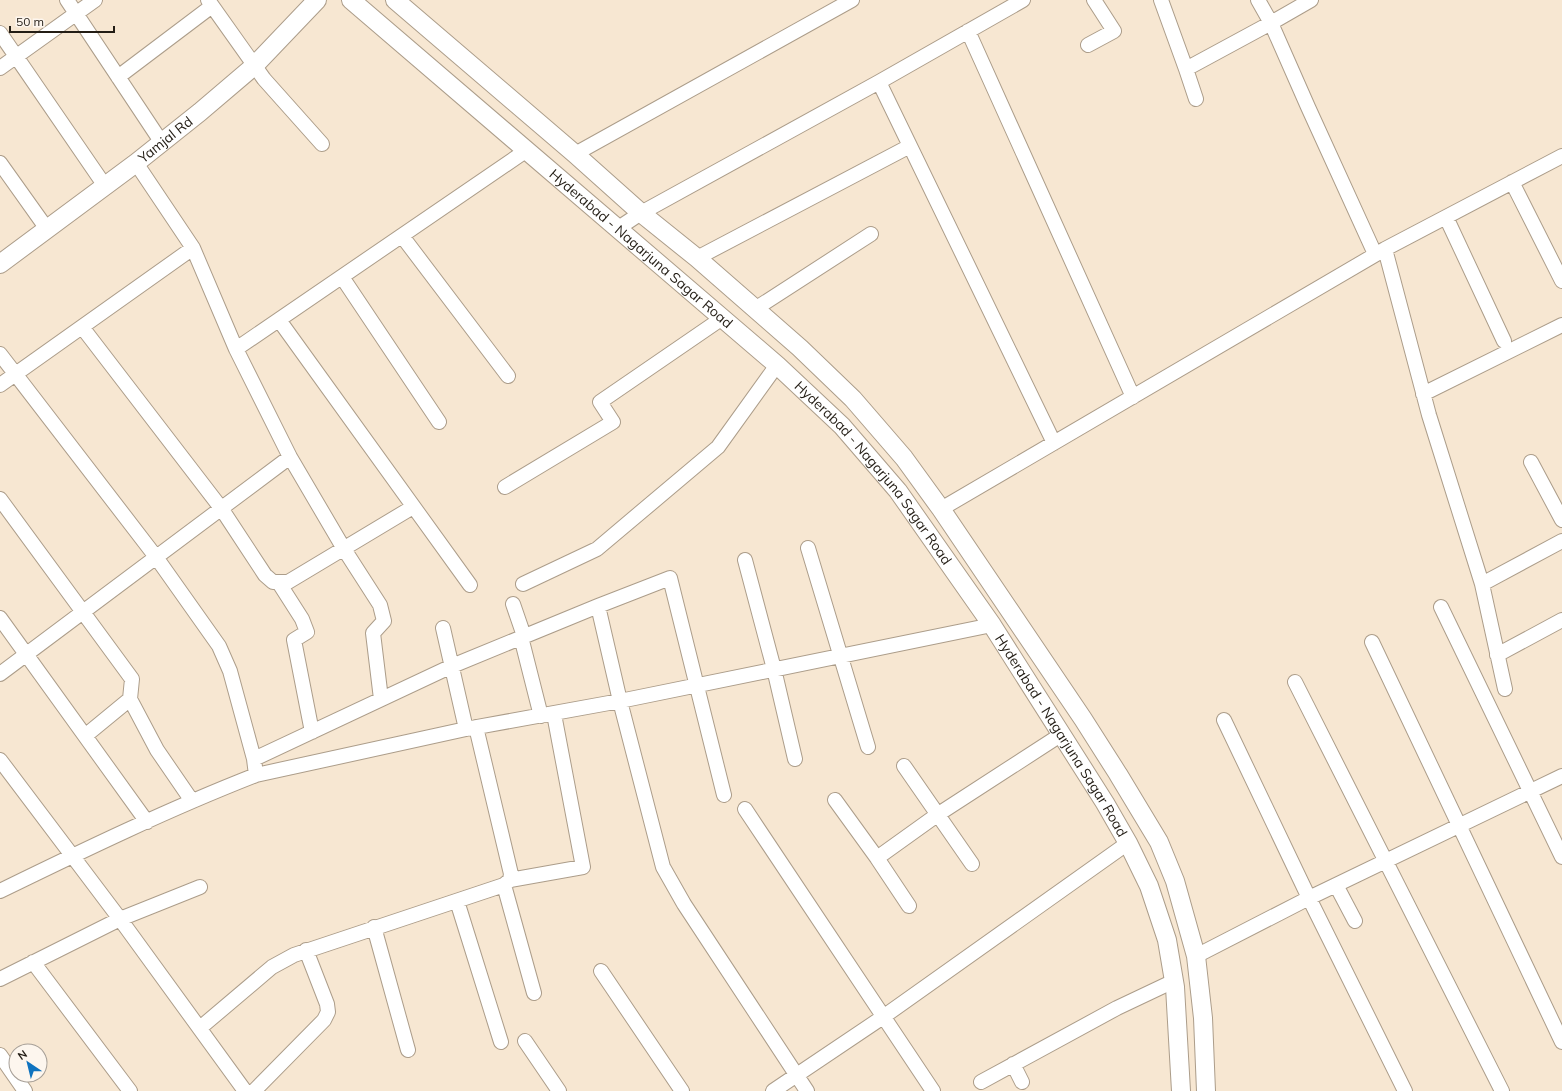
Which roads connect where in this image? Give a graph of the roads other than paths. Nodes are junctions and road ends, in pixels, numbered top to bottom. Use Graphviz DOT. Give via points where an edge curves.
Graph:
graph roads {
  1 [pos="67,0"];
  2 [pos="95,0"];
  3 [pos="317,0"];
  4 [pos="351,0"];
  5 [pos="852,0"];
  6 [pos="1023,0"];
  7 [pos="1094,0"];
  8 [pos="1162,0"];
  9 [pos="1258,0"];
  10 [pos="1311,0"];
  11 [pos="402,2"];
  12 [pos="210,3"];
  13 [pos="76,14"];
  14 [pos="1271,23"];
  15 [pos="968,31"];
  16 [pos="0,33"];
  17 [pos="1088,45"];
  18 [pos="16,57"];
  19 [pos="254,66"];
  20 [pos="0,68"];
  21 [pos="1186,69"];
  22 [pos="118,77"];
  23 [pos="879,82"];
  24 [pos="1196,99"];
  25 [pos="162,142"];
  26 [pos="322,144"];
  27 [pos="910,146"];
  28 [pos="527,150"];
  29 [pos="575,154"];
  30 [pos="1562,156"];
  31 [pos="0,163"];
  32 [pos="136,163"];
  33 [pos="1512,182"];
  34 [pos="105,186"];
  35 [pos="641,213"];
  36 [pos="1446,217"];
  37 [pos="47,229"];
  38 [pos="618,229"];
  39 [pos="870,234"];
  40 [pos="402,236"];
  41 [pos="192,248"];
  42 [pos="1380,252"];
  43 [pos="696,258"];
  44 [pos="0,264"];
  45 [pos="342,277"];
  46 [pos="1562,281"];
  47 [pos="755,309"];
  48 [pos="721,319"];
  49 [pos="279,320"];
  50 [pos="1562,325"];
  51 [pos="82,327"];
  52 [pos="1504,341"];
  53 [pos="236,349"];
  54 [pos="0,354"];
  55 [pos="777,366"];
  56 [pos="15,374"];
  57 [pos="508,376"];
  58 [pos="0,385"];
  59 [pos="1423,394"];
  60 [pos="1133,397"];
  61 [pos="439,422"];
  62 [pos="1054,443"];
  63 [pos="290,457"];
  64 [pos="1531,462"];
  65 [pos="505,487"];
  66 [pos="0,500"];
  67 [pos="413,506"];
  68 [pos="221,508"];
  69 [pos="941,509"];
  70 [pos="1562,520"];
  71 [pos="1562,541"];
  72 [pos="808,548"];
  73 [pos="344,549"];
  74 [pos="156,557"];
  75 [pos="745,560"];
  76 [pos="279,583"];
  77 [pos="523,584"];
  78 [pos="1482,584"];
  79 [pos="470,585"];
  80 [pos="513,604"];
  81 [pos="598,606"];
  82 [pos="1441,607"];
  83 [pos="83,612"];
  84 [pos="0,618"];
  85 [pos="1562,620"];
  86 [pos="992,625"];
  87 [pos="443,628"];
  88 [pos="523,637"];
  89 [pos="1372,642"];
  90 [pos="27,654"];
  91 [pos="1497,655"];
  92 [pos="840,656"];
  93 [pos="452,666"];
  94 [pos="774,669"];
  95 [pos="0,674"];
  96 [pos="1296,682"];
  97 [pos="697,685"];
  98 [pos="1505,689"];
  99 [pos="130,699"];
  100 [pos="381,699"];
  101 [pos="620,701"];
  102 [pos="548,715"];
  103 [pos="1224,720"];
  104 [pos="471,728"];
  105 [pos="312,732"];
  106 [pos="1062,734"];
  107 [pos="85,736"];
  108 [pos="868,747"];
  109 [pos="795,759"];
  110 [pos="0,760"];
  111 [pos="254,760"];
  112 [pos="904,766"];
  113 [pos="256,775"];
  114 [pos="1562,776"];
  115 [pos="6,778"];
  116 [pos="1530,791"];
  117 [pos="724,794"];
  118 [pos="836,800"];
  119 [pos="192,801"];
  120 [pos="745,809"];
  121 [pos="937,815"];
  122 [pos="147,822"];
  123 [pos="1459,825"];
  124 [pos="1128,843"];
  125 [pos="72,856"];
  126 [pos="1562,857"];
  127 [pos="876,858"];
  128 [pos="1386,860"];
  129 [pos="972,864"];
  130 [pos="507,883"];
  131 [pos="1336,884"];
  132 [pos="200,887"];
  133 [pos="0,891"];
  134 [pos="1309,898"];
  135 [pos="457,901"];
  136 [pos="909,906"];
  137 [pos="120,919"];
  138 [pos="1355,921"];
  139 [pos="374,927"];
  140 [pos="306,950"];
  141 [pos="1196,956"];
  142 [pos="33,962"];
  143 [pos="601,971"];
  144 [pos="0,978"];
  145 [pos="1174,981"];
  146 [pos="534,993"];
  147 [pos="884,1016"];
  148 [pos="200,1028"];
  149 [pos="525,1041"];
  150 [pos="501,1042"];
  151 [pos="1562,1042"];
  152 [pos="408,1050"];
  153 [pos="0,1055"];
  154 [pos="1013,1064"];
  155 [pos="796,1076"];
  156 [pos="982,1082"];
  157 [pos="1022,1082"];
  158 [pos="25,1091"];
  159 [pos="130,1091"];
  160 [pos="245,1091"];
  161 [pos="254,1091"];
  162 [pos="559,1091"];
  163 [pos="682,1091"];
  164 [pos="773,1091"];
  165 [pos="807,1091"];
  166 [pos="933,1091"];
  167 [pos="1181,1091"];
  168 [pos="1206,1091"];
  169 [pos="1405,1091"];
  170 [pos="1502,1091"];
  1 -- 13 [label="street"];
  2 -- 13 [label="street"];
  3 -- 19 [label="main road, Yamjal Rd"];
  4 -- 28 [label="main road, Hyderabad - Nagarjuna Sagar Road"];
  5 -- 29 [label="street"];
  6 -- 15 [label="street"];
  7 -- 17 [label="street" via="1114,31"];
  8 -- 21 [label="street"];
  9 -- 14 [label="street"];
  10 -- 14 [label="street"];
  11 -- 29 [label="main road, Hyderabad - Nagarjuna Sagar Road"];
  12 -- 19 [label="street"];
  12 -- 22 [label="street"];
  13 -- 18 [label="street"];
  13 -- 22 [label="street"];
  14 -- 21 [label="street"];
  14 -- 42 [label="street" via="1308,107"];
  15 -- 23 [label="street"];
  15 -- 60 [label="street"];
  16 -- 18 [label="street"];
  18 -- 20 [label="street"];
  18 -- 34 [label="street"];
  19 -- 25 [label="main road, Yamjal Rd"];
  19 -- 26 [label="street"];
  21 -- 24 [label="street"];
  22 -- 25 [label="street"];
  23 -- 27 [label="street"];
  23 -- 35 [label="street"];
  25 -- 32 [label="main road, Yamjal Rd"];
  27 -- 43 [label="street"];
  27 -- 62 [label="street"];
  28 -- 38 [label="main road, Hyderabad - Nagarjuna Sagar Road"];
  28 -- 40 [label="street"];
  29 -- 35 [label="main road, Hyderabad - Nagarjuna Sagar Road"];
  30 -- 33 [label="street"];
  31 -- 37 [label="street"];
  32 -- 34 [label="main road, Yamjal Rd"];
  32 -- 41 [label="street"];
  33 -- 36 [label="street"];
  33 -- 46 [label="street"];
  34 -- 37 [label="main road, Yamjal Rd"];
  35 -- 38 [label="street"];
  35 -- 43 [label="main road, Hyderabad - Nagarjuna Sagar Road"];
  36 -- 42 [label="street"];
  36 -- 52 [label="street"];
  37 -- 44 [label="main road, Yamjal Rd"];
  38 -- 48 [label="main road, Hyderabad - Nagarjuna Sagar Road"];
  39 -- 47 [label="street"];
  40 -- 45 [label="street"];
  40 -- 57 [label="street"];
  41 -- 51 [label="street"];
  41 -- 53 [label="street"];
  42 -- 59 [label="street"];
  42 -- 60 [label="street"];
  43 -- 47 [label="main road, Hyderabad - Nagarjuna Sagar Road"];
  45 -- 49 [label="street"];
  45 -- 61 [label="street"];
  47 -- 69 [label="main road, Hyderabad - Nagarjuna Sagar Road" via="853,399 904,458"];
  48 -- 55 [label="main road, Hyderabad - Nagarjuna Sagar Road"];
  48 -- 65 [label="street" via="600,402 613,422"];
  49 -- 53 [label="street"];
  49 -- 67 [label="street"];
  50 -- 59 [label="street"];
  51 -- 56 [label="street"];
  51 -- 68 [label="street"];
  53 -- 63 [label="street"];
  54 -- 56 [label="street"];
  55 -- 77 [label="street" via="718,447 597,549"];
  55 -- 86 [label="main road, Hyderabad - Nagarjuna Sagar Road" via="842,426 898,491"];
  56 -- 58 [label="street"];
  56 -- 74 [label="street"];
  59 -- 78 [label="street"];
  60 -- 62 [label="street"];
  62 -- 69 [label="street"];
  63 -- 68 [label="street"];
  63 -- 73 [label="street"];
  64 -- 70 [label="street"];
  66 -- 83 [label="street"];
  67 -- 73 [label="street"];
  67 -- 79 [label="street"];
  68 -- 74 [label="street"];
  68 -- 76 [label="street" via="265,575 272,582"];
  69 -- 141 [label="main road, Hyderabad - Nagarjuna Sagar Road" via="1087,725 1159,842 1174,881"];
  71 -- 78 [label="street"];
  72 -- 92 [label="street"];
  73 -- 76 [label="street" via="288,582"];
  73 -- 100 [label="street" via="380,605 384,621 373,633"];
  74 -- 83 [label="street"];
  74 -- 111 [label="street" via="223,654"];
  75 -- 94 [label="street"];
  76 -- 105 [label="street" via="302,619 307,632 294,640"];
  78 -- 91 [label="street"];
  80 -- 88 [label="street"];
  81 -- 88 [label="street"];
  81 -- 97 [label="street" via="670,578"];
  81 -- 101 [label="street"];
  82 -- 116 [label="street"];
  83 -- 90 [label="street"];
  83 -- 99 [label="street" via="132,679"];
  84 -- 90 [label="street"];
  85 -- 91 [label="street"];
  86 -- 92 [label="street"];
  86 -- 106 [label="main road, Hyderabad - Nagarjuna Sagar Road"];
  87 -- 93 [label="street"];
  88 -- 93 [label="street"];
  88 -- 102 [label="street"];
  89 -- 123 [label="street"];
  90 -- 95 [label="street"];
  90 -- 107 [label="street"];
  91 -- 98 [label="street"];
  92 -- 94 [label="street"];
  92 -- 108 [label="street"];
  93 -- 100 [label="street"];
  93 -- 104 [label="street"];
  94 -- 97 [label="street"];
  94 -- 109 [label="street"];
  96 -- 128 [label="street"];
  97 -- 101 [label="street"];
  97 -- 117 [label="street"];
  99 -- 107 [label="street"];
  99 -- 119 [label="street" via="157,750"];
  100 -- 105 [label="street"];
  101 -- 102 [label="street"];
  101 -- 155 [label="street" via="663,867 684,904"];
  102 -- 104 [label="street"];
  102 -- 130 [label="street" via="583,867"];
  103 -- 134 [label="street"];
  104 -- 113 [label="street"];
  104 -- 130 [label="street" via="511,874"];
  105 -- 111 [label="street"];
  106 -- 121 [label="street"];
  106 -- 124 [label="main road, Hyderabad - Nagarjuna Sagar Road"];
  107 -- 122 [label="street"];
  110 -- 115 [label="street"];
  111 -- 113 [label="street"];
  112 -- 121 [label="street"];
  113 -- 119 [label="street"];
  114 -- 116 [label="street"];
  115 -- 125 [label="street"];
  116 -- 123 [label="street"];
  116 -- 126 [label="street"];
  118 -- 127 [label="street"];
  119 -- 122 [label="street"];
  120 -- 147 [label="street"];
  121 -- 127 [label="street"];
  121 -- 129 [label="street"];
  122 -- 125 [label="street"];
  123 -- 128 [label="street"];
  123 -- 151 [label="street"];
  124 -- 145 [label="main road, Hyderabad - Nagarjuna Sagar Road" via="1149,886 1167,940"];
  124 -- 147 [label="street"];
  125 -- 133 [label="street"];
  125 -- 137 [label="street"];
  127 -- 136 [label="street"];
  128 -- 131 [label="street"];
  128 -- 170 [label="street"];
  130 -- 135 [label="street"];
  130 -- 146 [label="street"];
  131 -- 134 [label="street"];
  131 -- 138 [label="street"];
  132 -- 137 [label="street"];
  134 -- 141 [label="street"];
  134 -- 169 [label="street"];
  135 -- 139 [label="street"];
  135 -- 150 [label="street"];
  137 -- 142 [label="street"];
  137 -- 148 [label="street"];
  139 -- 140 [label="street"];
  139 -- 152 [label="street"];
  140 -- 148 [label="street" via="272,967"];
  140 -- 161 [label="street" via="328,1012 324,1020"];
  141 -- 168 [label="main road, Hyderabad - Nagarjuna Sagar Road"];
  142 -- 144 [label="street"];
  142 -- 159 [label="street"];
  143 -- 163 [label="street"];
  145 -- 154 [label="street" via="1117,1008"];
  145 -- 167 [label="main road, Hyderabad - Nagarjuna Sagar Road"];
  147 -- 155 [label="street"];
  147 -- 166 [label="street"];
  148 -- 160 [label="street"];
  149 -- 162 [label="street"];
  153 -- 158 [label="street"];
  154 -- 156 [label="street"];
  154 -- 157 [label="street"];
  155 -- 164 [label="street"];
  155 -- 165 [label="street"];
}
